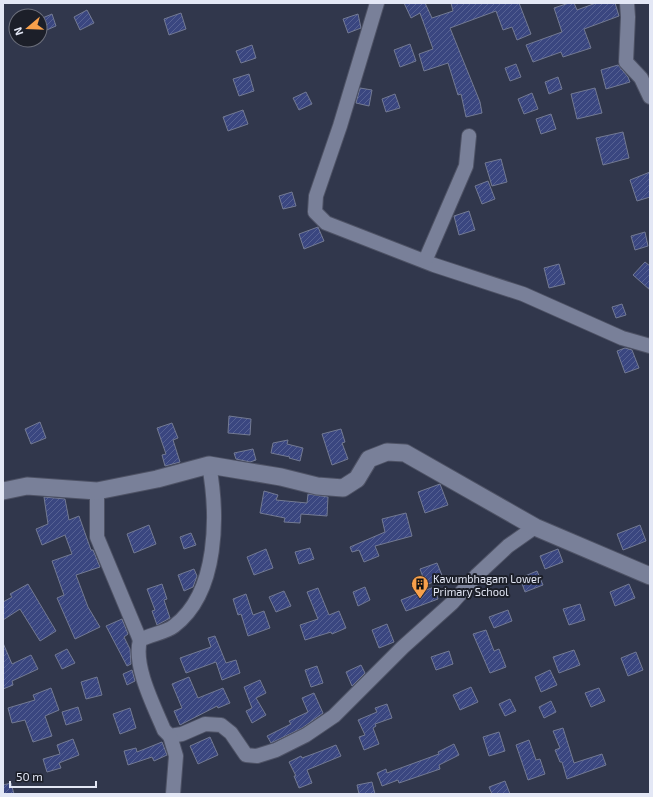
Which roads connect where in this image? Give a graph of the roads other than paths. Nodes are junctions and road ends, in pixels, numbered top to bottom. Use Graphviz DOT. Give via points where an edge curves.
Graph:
graph roads {
  1 [pos="377,3"];
  2 [pos="627,3"];
  3 [pos="650,97"];
  4 [pos="469,136"];
  5 [pos="425,262"];
  6 [pos="650,346"];
  7 [pos="209,465"];
  8 [pos="3,491"];
  9 [pos="97,491"];
  10 [pos="535,527"];
  11 [pos="650,576"];
  12 [pos="140,640"];
  13 [pos="170,736"];
  14 [pos="173,794"];
  1 -- 5 [label="street" via="316,196 315,212 326,223"];
  2 -- 3 [label="street" via="626,62 641,78"];
  4 -- 5 [label="street" via="466,166"];
  5 -- 6 [label="street" via="523,294 622,338"];
  7 -- 9 [label="street"];
  7 -- 10 [label="street" via="317,486 343,488 357,478 370,459 387,452 405,453"];
  7 -- 12 [label="street" via="214,493 213,555 202,590 186,614 174,626"];
  8 -- 9 [label="street" via="27,486"];
  9 -- 12 [label="street" via="97,537"];
  10 -- 11 [label="street"];
  10 -- 13 [label="street" via="508,546 477,575 452,604 403,646 334,716 306,735 257,756 246,754 231,733 221,725 205,724"];
  12 -- 13 [label="street" via="138,654 146,688 164,730"];
  13 -- 14 [label="street" via="176,756"];
}
